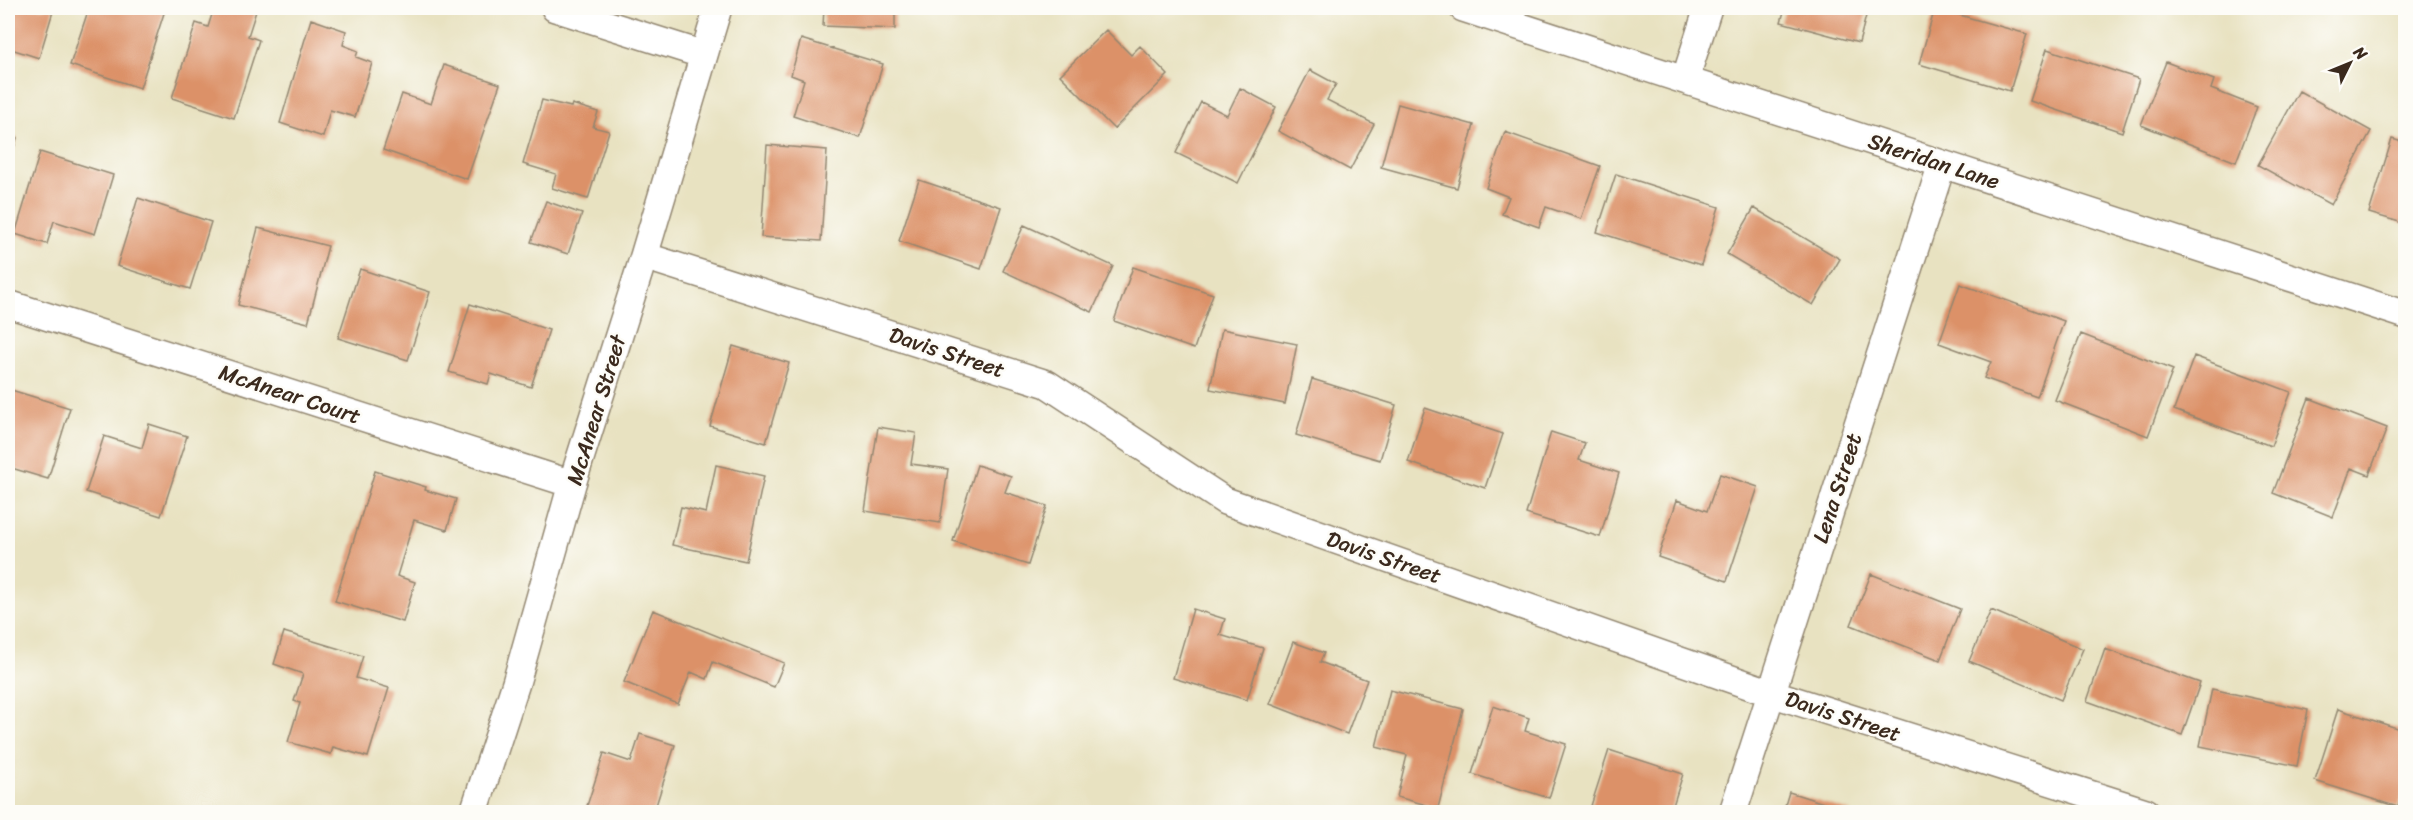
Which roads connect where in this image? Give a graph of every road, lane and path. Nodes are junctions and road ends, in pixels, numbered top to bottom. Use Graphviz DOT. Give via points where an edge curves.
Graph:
graph roads {
  1 [pos="555,8"];
  2 [pos="718,8"];
  3 [pos="1463,8"];
  4 [pos="1708,8"];
  5 [pos="704,55"];
  6 [pos="1685,80"];
  7 [pos="1942,164"];
  8 [pos="644,256"];
  9 [pos="8,303"];
  10 [pos="2406,315"];
  11 [pos="572,484"];
  12 [pos="1771,693"];
  13 [pos="474,813"];
  14 [pos="1733,813"];
  15 [pos="2146,813"];
  1 -- 5 [label="street"];
  2 -- 5 [label="street, McAnear Street"];
  3 -- 6 [label="street, Sheridan Lane"];
  4 -- 6 [label="street"];
  5 -- 8 [label="street, McAnear Street"];
  6 -- 7 [label="street, Sheridan Lane"];
  7 -- 10 [label="street, Sheridan Lane"];
  7 -- 12 [label="street, Lena Street"];
  8 -- 11 [label="street, McAnear Street"];
  8 -- 12 [label="street, Davis Street" via="1047,384 1225,501"];
  9 -- 11 [label="street, McAnear Court"];
  11 -- 13 [label="street, McAnear Street" via="516,683"];
  12 -- 14 [label="street, Lena Street"];
  12 -- 15 [label="street, Davis Street"];
}
